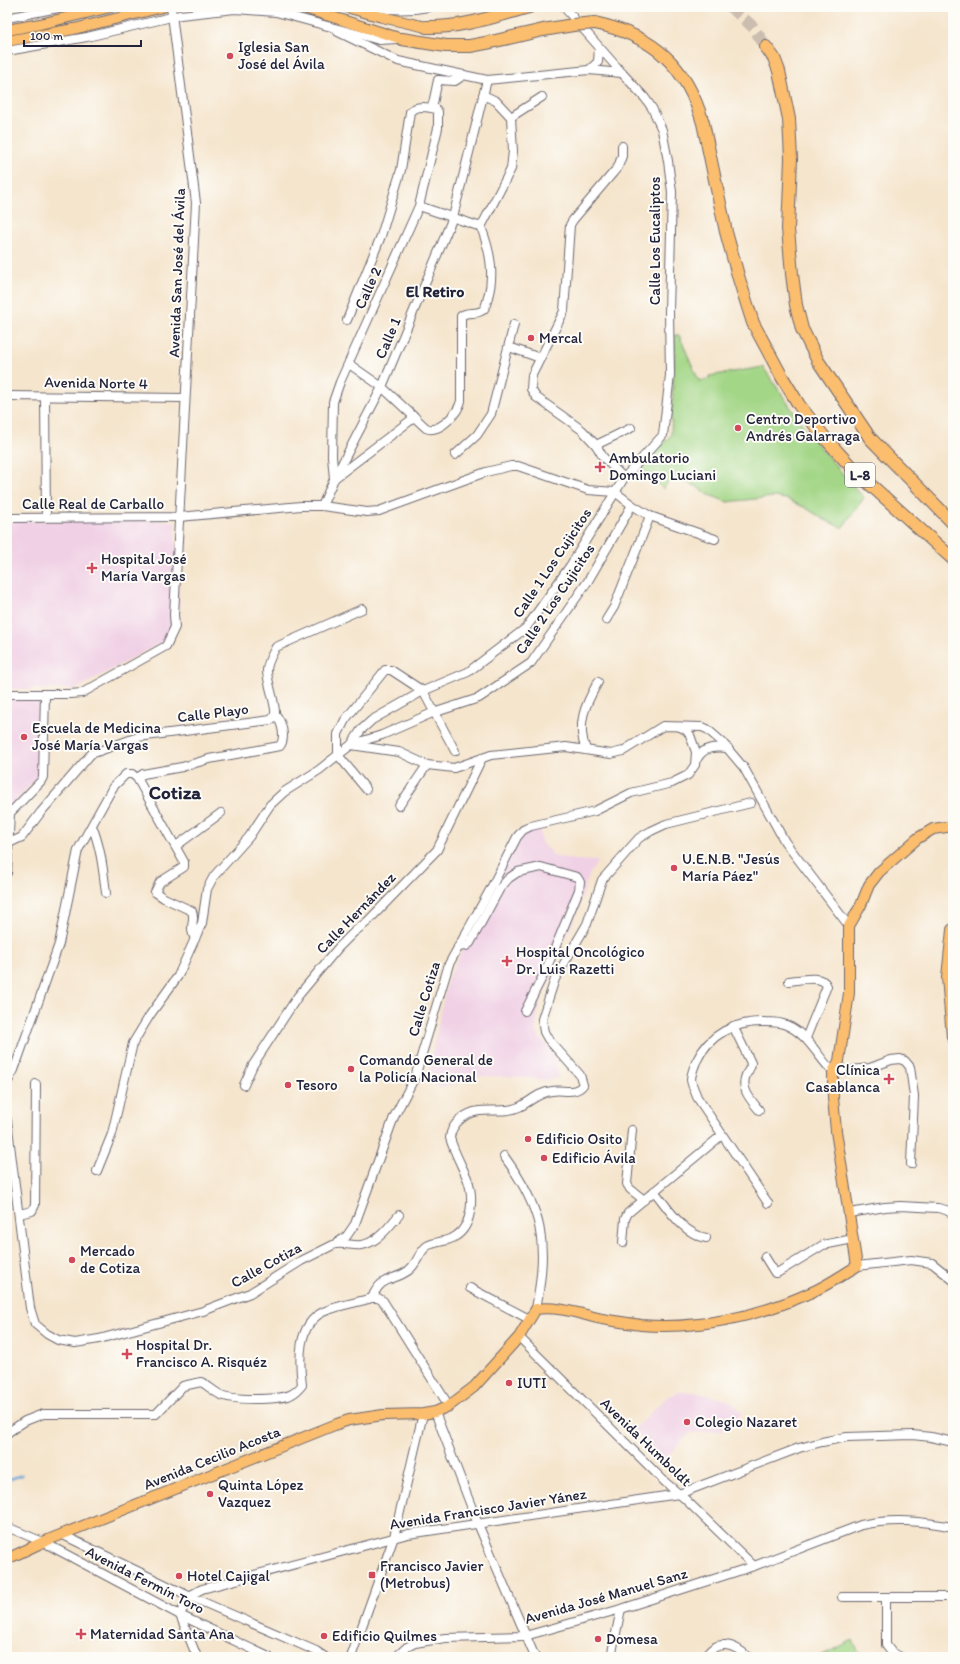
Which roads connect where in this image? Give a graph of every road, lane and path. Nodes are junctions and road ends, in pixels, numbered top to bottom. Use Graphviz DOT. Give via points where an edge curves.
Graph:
graph roads {
  1 [pos="63,7"];
  2 [pos="111,7"];
  3 [pos="163,7"];
  4 [pos="172,7"];
  5 [pos="301,7"];
  6 [pos="346,7"];
  7 [pos="377,7"];
  8 [pos="429,7"];
  9 [pos="529,7"];
  10 [pos="564,7"];
  11 [pos="33,10"];
  12 [pos="173,17"];
  13 [pos="7,18"];
  14 [pos="321,24"];
  15 [pos="426,27"];
  16 [pos="7,30"];
  17 [pos="402,39"];
  18 [pos="7,41"];
  19 [pos="766,47"];
  20 [pos="599,48"];
  21 [pos="7,51"];
  22 [pos="590,70"];
  23 [pos="622,73"];
  24 [pos="464,75"];
  25 [pos="487,80"];
  26 [pos="483,95"];
  27 [pos="542,97"];
  28 [pos="434,109"];
  29 [pos="511,117"];
  30 [pos="622,146"];
  31 [pos="419,206"];
  32 [pos="453,217"];
  33 [pos="481,227"];
  34 [pos="347,320"];
  35 [pos="514,324"];
  36 [pos="509,347"];
  37 [pos="540,358"];
  38 [pos="349,364"];
  39 [pos="382,387"];
  40 [pos="7,396"];
  41 [pos="44,397"];
  42 [pos="185,398"];
  43 [pos="415,417"];
  44 [pos="631,428"];
  45 [pos="596,445"];
  46 [pos="455,455"];
  47 [pos="624,478"];
  48 [pos="334,479"];
  49 [pos="615,492"];
  50 [pos="632,505"];
  51 [pos="322,506"];
  52 [pos="650,516"];
  53 [pos="46,517"];
  54 [pos="7,518"];
  55 [pos="179,518"];
  56 [pos="953,524"];
  57 [pos="715,539"];
  58 [pos="953,559"];
  59 [pos="362,609"];
  60 [pos="606,620"];
  61 [pos="598,682"];
  62 [pos="422,691"];
  63 [pos="7,694"];
  64 [pos="45,694"];
  65 [pos="434,713"];
  66 [pos="275,714"];
  67 [pos="680,726"];
  68 [pos="351,745"];
  69 [pos="728,748"];
  70 [pos="586,750"];
  71 [pos="455,751"];
  72 [pos="338,755"];
  73 [pos="482,758"];
  74 [pos="697,759"];
  75 [pos="427,764"];
  76 [pos="136,778"];
  77 [pos="366,789"];
  78 [pos="750,803"];
  79 [pos="399,806"];
  80 [pos="220,812"];
  81 [pos="92,826"];
  82 [pos="953,826"];
  83 [pos="8,844"];
  84 [pos="176,846"];
  85 [pos="7,873"];
  86 [pos="106,893"];
  87 [pos="849,926"];
  88 [pos="953,930"];
  89 [pos="195,939"];
  90 [pos="458,947"];
  91 [pos="789,981"];
  92 [pos="525,1011"];
  93 [pos="734,1026"];
  94 [pos="953,1037"];
  95 [pos="806,1038"];
  96 [pos="833,1072"];
  97 [pos="7,1083"];
  98 [pos="36,1084"];
  99 [pos="244,1085"];
  100 [pos="759,1110"];
  101 [pos="7,1120"];
  102 [pos="632,1130"];
  103 [pos="722,1135"];
  104 [pos="504,1156"];
  105 [pos="911,1164"];
  106 [pos="97,1171"];
  107 [pos="654,1191"];
  108 [pos="644,1200"];
  109 [pos="768,1203"];
  110 [pos="850,1213"];
  111 [pos="19,1214"];
  112 [pos="953,1214"];
  113 [pos="400,1215"];
  114 [pos="706,1238"];
  115 [pos="853,1240"];
  116 [pos="623,1243"];
  117 [pos="335,1244"];
  118 [pos="766,1257"];
  119 [pos="857,1266"];
  120 [pos="953,1280"];
  121 [pos="470,1288"];
  122 [pos="372,1298"];
  123 [pos="536,1308"];
  124 [pos="529,1319"];
  125 [pos="520,1337"];
  126 [pos="449,1406"];
  127 [pos="435,1412"];
  128 [pos="423,1414"];
  129 [pos="7,1432"];
  130 [pos="953,1442"];
  131 [pos="678,1494"];
  132 [pos="478,1524"];
  133 [pos="7,1527"];
  134 [pos="953,1527"];
  135 [pos="63,1534"];
  136 [pos="394,1537"];
  137 [pos="43,1542"];
  138 [pos="7,1559"];
  139 [pos="754,1566"];
  140 [pos="189,1596"];
  141 [pos="842,1596"];
  142 [pos="886,1597"];
  143 [pos="953,1597"];
  144 [pos="621,1609"];
  145 [pos="180,1615"];
  146 [pos="525,1636"];
  147 [pos="197,1657"];
  148 [pos="269,1657"];
  149 [pos="325,1657"];
  150 [pos="351,1657"];
  151 [pos="396,1657"];
  152 [pos="535,1657"];
  153 [pos="611,1657"];
  154 [pos="705,1657"];
  155 [pos="748,1657"];
  156 [pos="901,1657"];
  1 -- 11 [label="street"];
  2 -- 16 [label="main road"];
  3 -- 18 [label="main road"];
  4 -- 12 [label="street, Avenida San José del Ávila"];
  5 -- 17 [label="main road"];
  6 -- 15 [label="main road"];
  7 -- 8 [label="street" via="395,10"];
  9 -- 15 [label="highway" via="449,26"];
  10 -- 20 [label="street, Calle Los Eucaliptos"];
  11 -- 13 [label="street"];
  12 -- 14 [label="street" via="219,10 258,10"];
  12 -- 21 [label="street" via="87,37"];
  12 -- 42 [label="street, Avenida San José del Ávila" via="196,203"];
  14 -- 17 [label="street" via="379,40"];
  14 -- 24 [label="street" via="398,61"];
  17 -- 58 [label="highway, L-8, bridge" via="446,46 470,46 543,30 596,23 613,27 646,42 674,64 685,79 699,109 726,232 753,323 782,377 799,405 853,469"];
  19 -- 56 [label="highway, L-8" via="779,71 789,119 791,159 788,229 796,305 802,330 818,361 870,438"];
  20 -- 22 [label="street" via="598,62"];
  20 -- 23 [label="street, Calle Los Eucaliptos"];
  22 -- 23 [label="street"];
  22 -- 25 [label="street"];
  23 -- 47 [label="street, Calle Los Eucaliptos" via="645,98 662,130 672,192 670,375 664,431"];
  24 -- 25 [label="street"];
  24 -- 28 [label="street, Calle 2" via="455,81 438,80"];
  25 -- 26 [label="street, Calle 1"];
  26 -- 29 [label="street" via="496,101"];
  26 -- 32 [label="street, Calle 1"];
  27 -- 29 [label="street"];
  28 -- 31 [label="street, Calle 2" via="438,112 438,128"];
  28 -- 34 [label="street" via="412,108 410,112 401,170 382,236"];
  29 -- 33 [label="street" via="511,169"];
  30 -- 37 [label="street" via="618,167 570,225 564,311"];
  31 -- 32 [label="street"];
  31 -- 38 [label="street, Calle 2"];
  32 -- 33 [label="street"];
  32 -- 39 [label="street, Calle 1"];
  33 -- 43 [label="street" via="492,269 490,291 485,308 480,312 461,316 460,408 439,428 430,430"];
  35 -- 36 [label="street"];
  36 -- 37 [label="street"];
  36 -- 46 [label="street" via="491,414 477,435"];
  37 -- 45 [label="street" via="530,383 536,397 582,430"];
  38 -- 39 [label="street"];
  38 -- 48 [label="street, Calle 2" via="333,402"];
  39 -- 43 [label="street"];
  39 -- 48 [label="street, Calle 1"];
  40 -- 41 [label="street, Avenida Norte 4"];
  41 -- 42 [label="street, Avenida Norte 4"];
  41 -- 53 [label="street"];
  42 -- 55 [label="street, Avenida San José del Ávila"];
  43 -- 48 [label="street"];
  44 -- 45 [label="street"];
  45 -- 47 [label="street"];
  47 -- 49 [label="street, Calle Los Eucaliptos"];
  48 -- 51 [label="street, Calle 1"];
  49 -- 50 [label="street"];
  49 -- 51 [label="street, Calle Real de Carballo" via="588,490 518,466 511,466 486,472 379,511 367,512"];
  49 -- 62 [label="street, Calle 1 Los Cujicitos" via="570,566 526,628 468,672"];
  50 -- 52 [label="street"];
  50 -- 65 [label="street, Calle 2 Los Cujicitos" via="588,581 534,660 479,698"];
  51 -- 55 [label="street, Calle Real de Carballo"];
  52 -- 57 [label="street"];
  52 -- 60 [label="street" via="614,607"];
  53 -- 54 [label="street, Calle Real de Carballo"];
  53 -- 55 [label="street, Calle Real de Carballo"];
  55 -- 64 [label="street, Avenida San José del Ávila" via="175,627 166,646 82,693"];
  59 -- 66 [label="street" via="276,647 267,670"];
  61 -- 70 [label="street" via="582,720 582,739"];
  62 -- 65 [label="street"];
  62 -- 68 [label="street, Calle 1 Los Cujicitos" via="372,720"];
  62 -- 72 [label="street" via="391,670 384,670 345,720 338,734"];
  63 -- 64 [label="street, Avenida San José del Ávila"];
  64 -- 83 [label="street" via="43,777 10,813"];
  65 -- 68 [label="street, Calle 2 Los Cujicitos"];
  65 -- 71 [label="street"];
  66 -- 76 [label="street" via="281,725 283,739 280,746 143,774"];
  66 -- 83 [label="street, Calle Playo" via="271,720 264,722 138,737 91,754 22,837"];
  67 -- 69 [label="street" via="707,729"];
  67 -- 70 [label="street" via="663,726 623,751 611,754"];
  67 -- 74 [label="street" via="690,736"];
  68 -- 72 [label="street"];
  68 -- 75 [label="street" via="399,752"];
  69 -- 74 [label="street" via="707,748"];
  69 -- 87 [label="street" via="747,774 785,842"];
  70 -- 73 [label="street" via="566,747"];
  72 -- 77 [label="street"];
  72 -- 89 [label="street" via="284,792 270,805 249,837 214,876 207,889 202,923"];
  73 -- 75 [label="street" via="454,768"];
  73 -- 99 [label="street, Calle Hernández" via="437,850 368,922 338,948 298,996 253,1065"];
  74 -- 90 [label="street, Calle Cotiza" via="688,775 678,782 631,793 595,811 523,830"];
  75 -- 79 [label="street"];
  76 -- 81 [label="street" via="132,774 126,774 113,787"];
  76 -- 84 [label="street"];
  78 -- 122 [label="street" via="666,824 651,831 639,838 602,880 587,924 555,979 542,1019 548,1039 580,1074 583,1085 574,1092 551,1091 538,1095 508,1110 477,1111 454,1125 450,1131 450,1138 469,1186 471,1200 468,1222 456,1237 427,1246 409,1271 381,1283"];
  80 -- 84 [label="street"];
  81 -- 86 [label="street" via="102,858"];
  81 -- 97 [label="street" via="78,850 59,944 14,1070"];
  82 -- 87 [label="main road" via="933,830 918,838 880,872 869,884"];
  83 -- 85 [label="street"];
  84 -- 89 [label="street" via="184,867 160,882 155,892 192,911 192,932"];
  87 -- 96 [label="main road" via="849,993 839,1061"];
  88 -- 94 [label="highway" via="948,977"];
  89 -- 106 [label="street" via="178,976 133,1043 112,1134"];
  90 -- 92 [label="street" via="470,943 500,888 508,878 518,872 541,867 577,877 580,882 579,890 545,972"];
  90 -- 117 [label="street, Calle Cotiza" via="449,964 415,1077 394,1118 355,1224 346,1237"];
  91 -- 95 [label="street" via="821,979 825,982 826,986"];
  93 -- 95 [label="street" via="761,1022 778,1023 787,1025"];
  93 -- 100 [label="street" via="751,1063 744,1087"];
  93 -- 103 [label="street" via="709,1041 699,1055 691,1078 697,1097"];
  95 -- 96 [label="street"];
  96 -- 105 [label="street" via="870,1068 900,1059 910,1066 914,1096"];
  96 -- 110 [label="main road" via="836,1131"];
  98 -- 111 [label="street" via="35,1206 32,1211"];
  101 -- 111 [label="street, Calle Cotiza"];
  102 -- 108 [label="street" via="627,1184"];
  103 -- 107 [label="street"];
  103 -- 109 [label="street"];
  104 -- 123 [label="street" via="531,1200 540,1225 542,1250"];
  107 -- 108 [label="street"];
  107 -- 114 [label="street" via="686,1230"];
  108 -- 116 [label="street" via="628,1213 625,1219"];
  110 -- 112 [label="street" via="900,1206 938,1208"];
  110 -- 115 [label="main road"];
  111 -- 117 [label="street, Calle Cotiza" via="30,1308 35,1324 58,1340 75,1343 100,1339 227,1302 250,1293 301,1261"];
  113 -- 117 [label="street" via="380,1236 368,1243"];
  115 -- 118 [label="street" via="823,1246 777,1273"];
  115 -- 119 [label="main road"];
  119 -- 120 [label="street" via="911,1260 932,1263"];
  119 -- 123 [label="main road" via="793,1300 754,1314 710,1322 641,1325 550,1307"];
  121 -- 124 [label="street"];
  122 -- 126 [label="street" via="383,1301"];
  122 -- 129 [label="street" via="325,1311 309,1322 300,1349 302,1385 290,1395 239,1399 219,1394 200,1382 183,1386 156,1414 43,1414"];
  123 -- 124 [label="main road, Avenida Cecilio Acosta"];
  124 -- 125 [label="main road, Avenida Cecilio Acosta"];
  125 -- 126 [label="main road, Avenida Cecilio Acosta" via="474,1387"];
  125 -- 131 [label="street, Avenida Humboldt"];
  126 -- 127 [label="main road, Avenida Cecilio Acosta"];
  127 -- 128 [label="main road, Avenida Cecilio Acosta"];
  127 -- 132 [label="street"];
  128 -- 135 [label="main road, Avenida Cecilio Acosta" via="383,1415 337,1424"];
  128 -- 136 [label="street"];
  130 -- 131 [label="street, Avenida Francisco Javier Yánez" via="912,1435 847,1437 799,1448"];
  131 -- 132 [label="street, Avenida Francisco Javier Yánez"];
  131 -- 139 [label="street, Avenida Humboldt"];
  132 -- 136 [label="street, Avenida Francisco Javier Yánez"];
  132 -- 146 [label="street"];
  133 -- 137 [label="street, Avenida Fermín Toro"];
  134 -- 139 [label="street, Avenida José Manuel Sanz" via="905,1520 868,1523"];
  135 -- 137 [label="main road, Avenida Cecilio Acosta"];
  135 -- 140 [label="street, Avenida Fermín Toro"];
  136 -- 140 [label="street, Avenida Francisco Javier Yánez" via="202,1589"];
  136 -- 150 [label="street"];
  137 -- 138 [label="main road, Avenida Cecilio Acosta"];
  137 -- 145 [label="street, Avenida Fermín Toro"];
  139 -- 144 [label="street, Avenida José Manuel Sanz"];
  140 -- 145 [label="street"];
  140 -- 149 [label="street, Avenida Fermín Toro"];
  141 -- 142 [label="street"];
  142 -- 143 [label="street"];
  142 -- 156 [label="street" via="886,1645 892,1653"];
  144 -- 146 [label="street, Avenida José Manuel Sanz"];
  144 -- 153 [label="street"];
  145 -- 147 [label="street"];
  145 -- 148 [label="street, Avenida Fermín Toro"];
  146 -- 151 [label="street, Avenida José Manuel Sanz" via="445,1638 415,1643"];
  146 -- 152 [label="street"];
  154 -- 155 [label="street" via="712,1647 718,1645 740,1650"];
}
